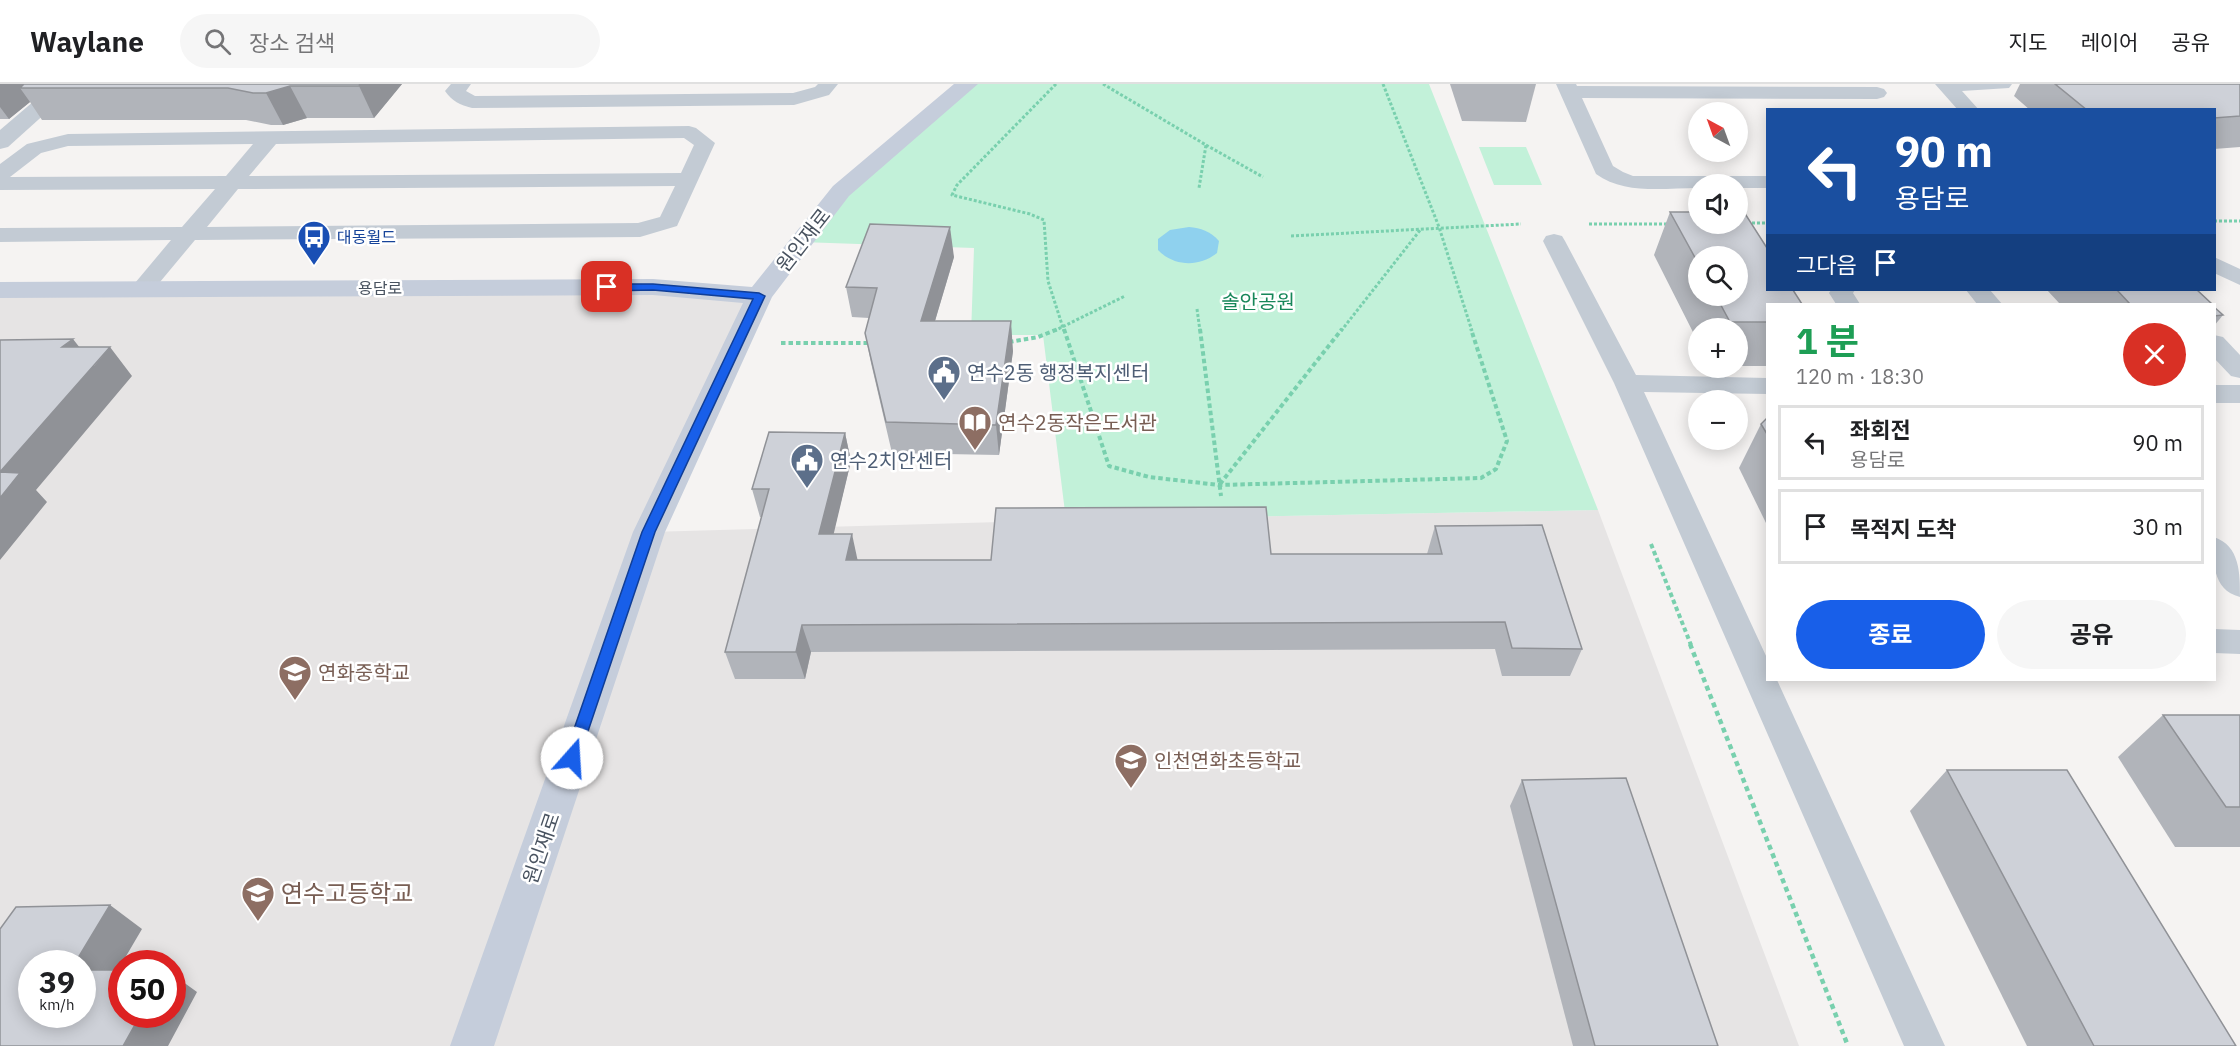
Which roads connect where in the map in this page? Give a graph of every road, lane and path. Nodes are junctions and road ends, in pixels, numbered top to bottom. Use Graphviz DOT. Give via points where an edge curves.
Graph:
graph roads {
  1 [pos="67,84"];
  2 [pos="461,84"];
  3 [pos="828,84"];
  4 [pos="967,84"];
  5 [pos="1056,84"];
  6 [pos="1103,84"];
  7 [pos="1383,84"];
  8 [pos="2002,84"];
  9 [pos="1946,85"];
  10 [pos="1567,88"];
  11 [pos="1873,89"];
  12 [pos="1889,108"];
  13 [pos="1967,108"];
  14 [pos="270,137"];
  15 [pos="0,142"];
  16 [pos="1206,146"];
  17 [pos="0,175"];
  18 [pos="1263,177"];
  19 [pos="689,179"];
  20 [pos="234,182"];
  21 [pos="1766,182"];
  22 [pos="0,184"];
  23 [pos="1199,188"];
  24 [pos="2216,221"];
  25 [pos="2240,221"];
  26 [pos="1766,223"];
  27 [pos="1580,224"];
  28 [pos="1674,224"];
  29 [pos="1748,224"];
  30 [pos="1439,227"];
  31 [pos="1422,228"];
  32 [pos="189,234"];
  33 [pos="0,236"];
  34 [pos="1291,236"];
  35 [pos="1554,241"];
  36 [pos="2216,265"];
  37 [pos="2240,278"];
  38 [pos="142,289"];
  39 [pos="0,290"];
  40 [pos="1979,291"];
  41 [pos="759,296"];
  42 [pos="1125,296"];
  43 [pos="1989,303"];
  44 [pos="1197,309"];
  45 [pos="1002,342"];
  46 [pos="875,343"];
  47 [pos="736,344"];
  48 [pos="2216,345"];
  49 [pos="2240,370"];
  50 [pos="1627,383"];
  51 [pos="1766,387"];
  52 [pos="2216,394"];
  53 [pos="2240,394"];
  54 [pos="1219,485"];
  55 [pos="1221,496"];
  56 [pos="1648,539"];
  57 [pos="2221,552"];
  58 [pos="2240,586"];
  59 [pos="2216,641"];
  60 [pos="2240,642"];
  61 [pos="472,1046"];
  62 [pos="1848,1046"];
  63 [pos="1925,1046"];
  1 -- 15 [label="street"];
  2 -- 3 [label="lane" via="455,91 472,102 794,99 822,91"];
  4 -- 41 [label="main road, 원인재로" via="842,191"];
  5 -- 54 [label="path" via="957,185 952,195 1044,220 1048,281 1109,466 1149,477"];
  6 -- 16 [label="path"];
  7 -- 30 [label="path"];
  8 -- 9 [label="lane"];
  9 -- 13 [label="lane"];
  10 -- 11 [label="lane"];
  10 -- 21 [label="lane" via="1604,169 1615,177 1632,182"];
  11 -- 12 [label="lane"];
  14 -- 17 [label="lane" via="60,141 34,148"];
  14 -- 19 [label="lane" via="689,132 705,143"];
  14 -- 20 [label="lane"];
  16 -- 18 [label="path"];
  16 -- 23 [label="path"];
  19 -- 20 [label="lane"];
  19 -- 32 [label="lane" via="669,221 640,230"];
  20 -- 22 [label="lane"];
  20 -- 32 [label="lane"];
  24 -- 25 [label="path"];
  26 -- 29 [label="path"];
  27 -- 28 [label="path"];
  30 -- 31 [label="path"];
  30 -- 35 [label="path" via="1533,224"];
  30 -- 54 [label="path" via="1507,441 1496,469 1480,478"];
  31 -- 34 [label="path"];
  31 -- 54 [label="path"];
  32 -- 33 [label="lane"];
  32 -- 38 [label="lane"];
  35 -- 50 [label="lane"];
  36 -- 37 [label="lane"];
  38 -- 39 [label="main road, 용담로"];
  38 -- 41 [label="main road, 용담로" via="653,287"];
  40 -- 43 [label="lane"];
  41 -- 47 [label="main road, 원인재로"];
  42 -- 45 [label="path" via="1025,342"];
  44 -- 54 [label="path"];
  46 -- 47 [label="path"];
  47 -- 61 [label="main road, 원인재로" via="649,532"];
  48 -- 49 [label="lane"];
  50 -- 51 [label="lane"];
  50 -- 63 [label="lane"];
  52 -- 53 [label="lane"];
  54 -- 55 [label="path"];
  56 -- 62 [label="path"];
  57 -- 58 [label="lane"];
  59 -- 60 [label="lane"];
}
